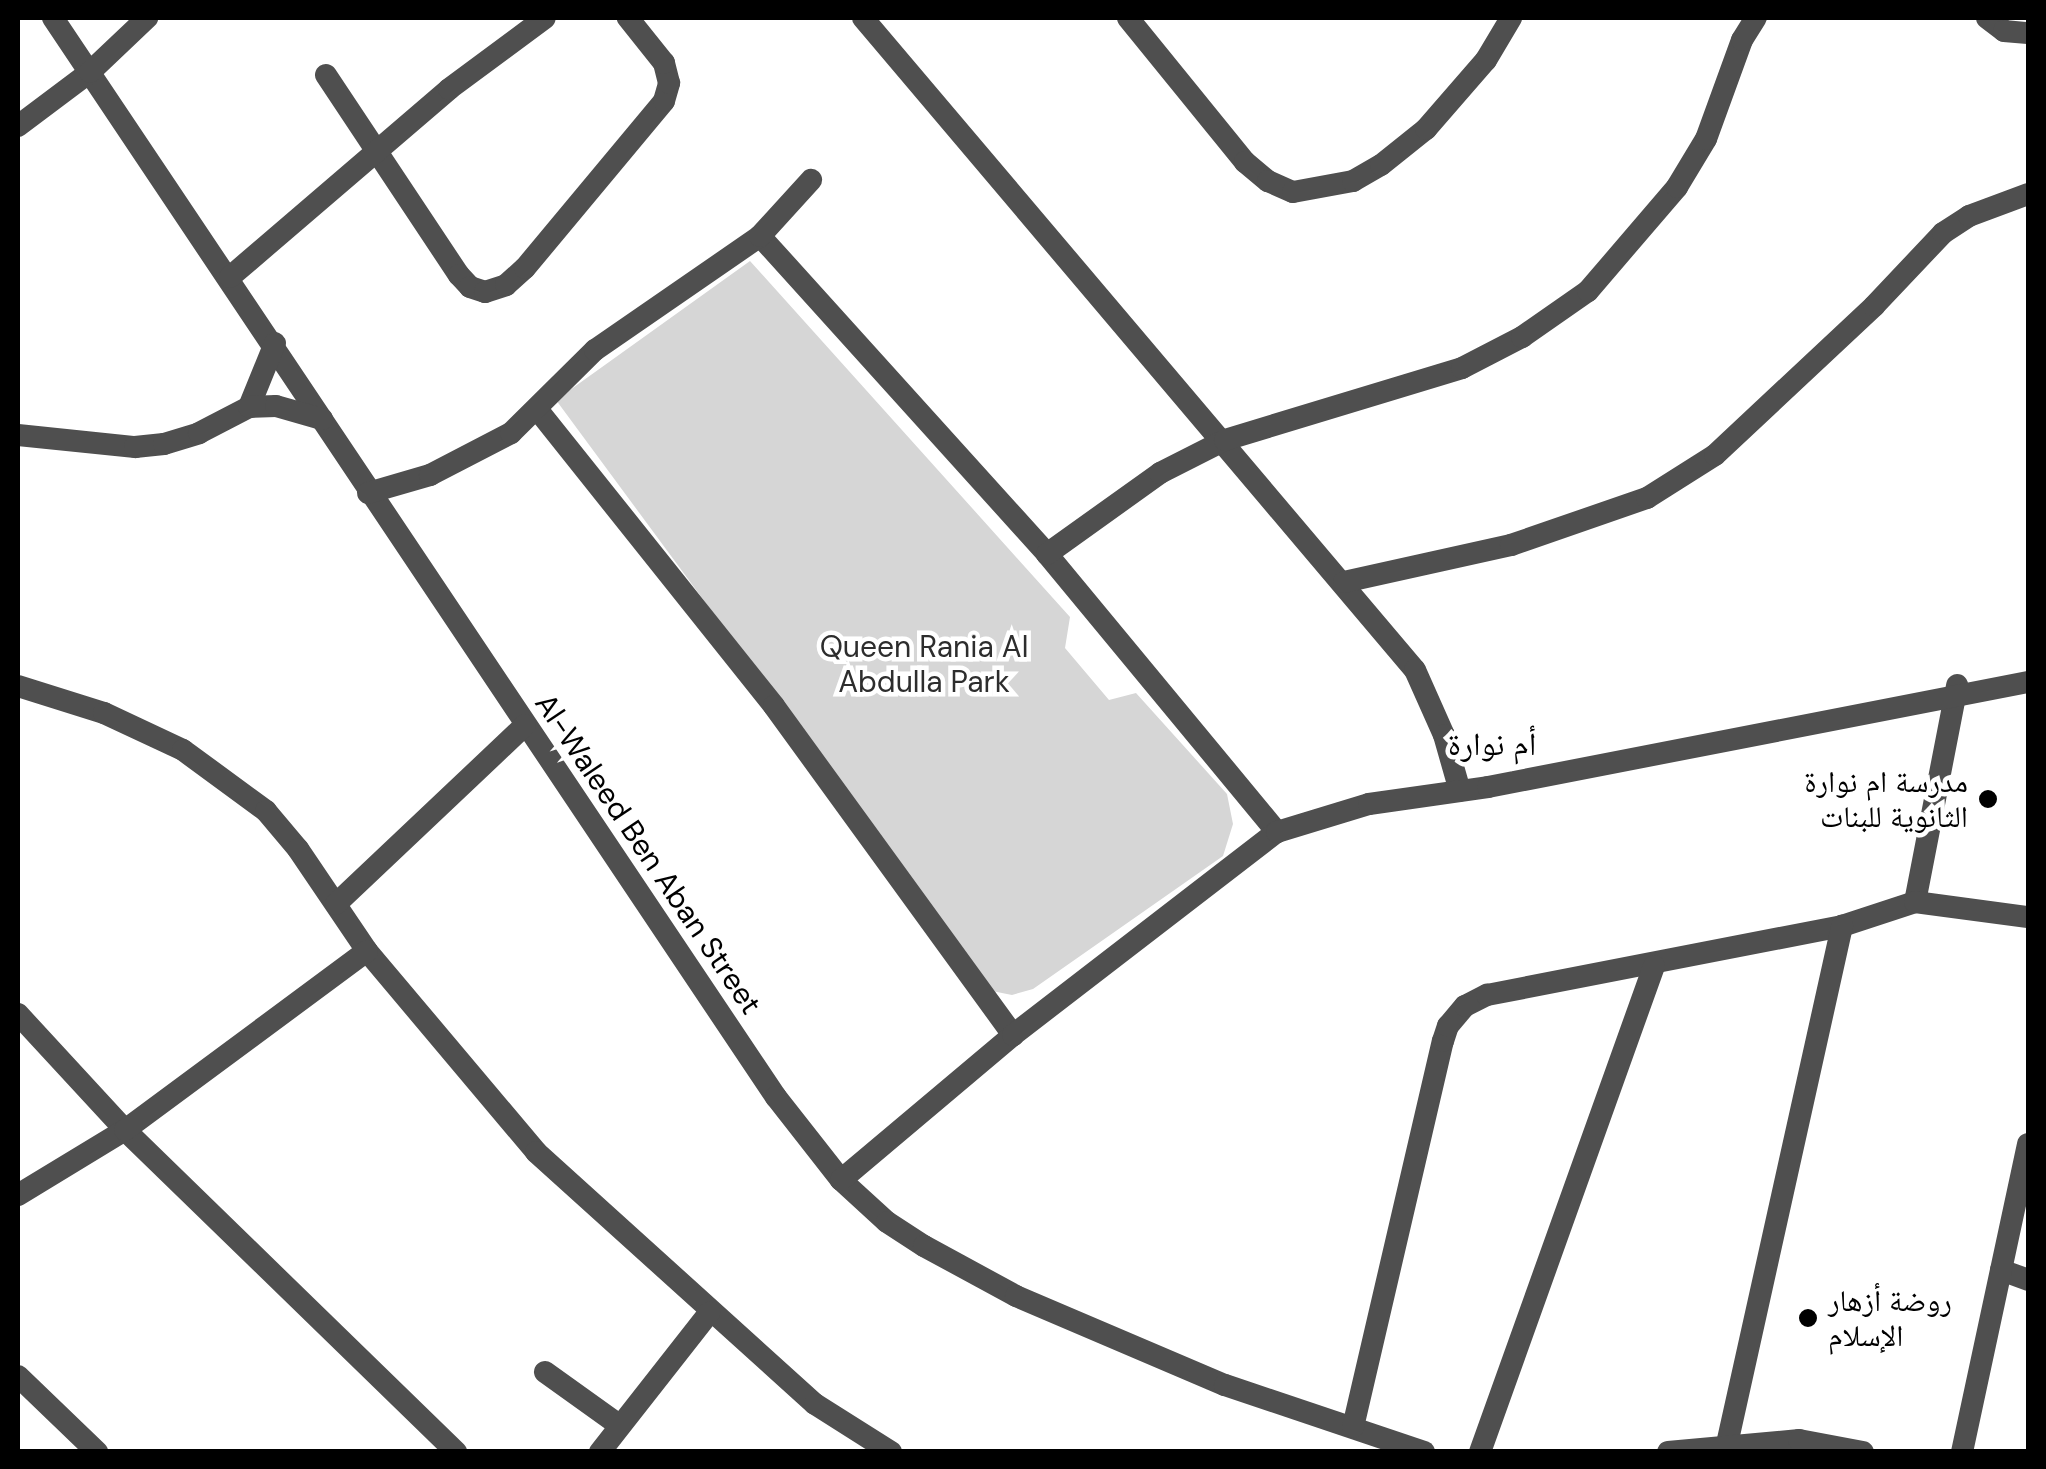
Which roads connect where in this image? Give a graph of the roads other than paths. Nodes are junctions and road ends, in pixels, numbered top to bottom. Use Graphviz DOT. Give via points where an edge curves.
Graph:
graph roads {
  1 [pos="53,18"];
  2 [pos="147,18"];
  3 [pos="545,18"];
  4 [pos="628,18"];
  5 [pos="864,18"];
  6 [pos="1128,18"];
  7 [pos="1511,18"];
  8 [pos="1756,18"];
  9 [pos="1987,18"];
  10 [pos="2028,33"];
  11 [pos="90,72"];
  12 [pos="326,76"];
  13 [pos="18,126"];
  14 [pos="379,150"];
  15 [pos="812,180"];
  16 [pos="2028,194"];
  17 [pos="760,236"];
  18 [pos="230,277"];
  19 [pos="275,343"];
  20 [pos="249,407"];
  21 [pos="537,409"];
  22 [pos="322,419"];
  23 [pos="18,435"];
  24 [pos="1226,440"];
  25 [pos="368,494"];
  26 [pos="1047,554"];
  27 [pos="1344,582"];
  28 [pos="2028,667"];
  29 [pos="2028,682"];
  30 [pos="18,686"];
  31 [pos="1957,688"];
  32 [pos="525,725"];
  33 [pos="1460,791"];
  34 [pos="1277,832"];
  35 [pos="1916,902"];
  36 [pos="336,904"];
  37 [pos="2028,917"];
  38 [pos="1842,926"];
  39 [pos="367,951"];
  40 [pos="1654,966"];
  41 [pos="18,1014"];
  42 [pos="1012,1036"];
  43 [pos="125,1130"];
  44 [pos="2028,1144"];
  45 [pos="841,1180"];
  46 [pos="22,1186"];
  47 [pos="2002,1270"];
  48 [pos="2028,1280"];
  49 [pos="709,1313"];
  50 [pos="545,1372"];
  51 [pos="18,1376"];
  52 [pos="619,1425"];
  53 [pos="1352,1427"];
  54 [pos="1726,1444"];
  55 [pos="97,1452"];
  56 [pos="456,1452"];
  57 [pos="600,1452"];
  58 [pos="891,1452"];
  59 [pos="1424,1452"];
  60 [pos="1480,1452"];
  61 [pos="1668,1452"];
  62 [pos="1863,1452"];
  63 [pos="1962,1452"];
  1 -- 11 [label="street, Al-Waleed Ben Aban Street"];
  2 -- 11 [label="street"];
  3 -- 14 [label="street"];
  4 -- 14 [label="street" via="664,63 664,100 506,285 485,292 470,287"];
  5 -- 24 [label="street"];
  6 -- 7 [label="street" via="1246,162 1293,192 1353,181 1381,165 1426,129 1486,60"];
  8 -- 24 [label="street" via="1706,139 1677,187 1588,292 1462,368"];
  9 -- 10 [label="street" via="2004,31"];
  11 -- 13 [label="street"];
  11 -- 18 [label="street, Al-Waleed Ben Aban Street"];
  12 -- 14 [label="street"];
  14 -- 18 [label="street"];
  15 -- 17 [label="street"];
  16 -- 27 [label="street" via="1942,232 1874,306 1715,455 1647,498 1511,545"];
  17 -- 21 [label="street" via="595,350"];
  17 -- 26 [label="street"];
  18 -- 19 [label="street, Al-Waleed Ben Aban Street"];
  19 -- 20 [label="street"];
  19 -- 22 [label="street, Al-Waleed Ben Aban Street"];
  20 -- 22 [label="street" via="276,406"];
  20 -- 23 [label="street" via="164,444"];
  21 -- 25 [label="street" via="468,457"];
  21 -- 42 [label="street" via="774,706"];
  22 -- 25 [label="street, Al-Waleed Ben Aban Street"];
  24 -- 26 [label="street" via="1160,473"];
  24 -- 27 [label="street"];
  25 -- 32 [label="street, Al-Waleed Ben Aban Street"];
  26 -- 34 [label="street"];
  27 -- 33 [label="street" via="1416,670"];
  28 -- 31 [label="street"];
  29 -- 31 [label="street"];
  30 -- 36 [label="street" via="136,726 220,773 266,811"];
  31 -- 33 [label="street"];
  31 -- 35 [label="street"];
  32 -- 36 [label="street"];
  32 -- 45 [label="street, Al-Waleed Ben Aban Street" via="776,1098"];
  33 -- 34 [label="street" via="1369,804"];
  34 -- 42 [label="street"];
  35 -- 37 [label="street"];
  35 -- 38 [label="street"];
  36 -- 39 [label="street"];
  38 -- 40 [label="street"];
  38 -- 54 [label="street"];
  39 -- 43 [label="street"];
  39 -- 49 [label="street" via="536,1152"];
  40 -- 53 [label="street" via="1487,995 1464,1006 1448,1026"];
  40 -- 60 [label="street"];
  41 -- 43 [label="street"];
  42 -- 45 [label="street"];
  43 -- 46 [label="street"];
  43 -- 56 [label="street"];
  44 -- 47 [label="street"];
  45 -- 53 [label="street, Al-Waleed Ben Aban Street" via="924,1246 1016,1296 1225,1385"];
  47 -- 48 [label="street"];
  47 -- 63 [label="street"];
  49 -- 52 [label="street"];
  49 -- 58 [label="street" via="816,1404"];
  50 -- 52 [label="street"];
  51 -- 55 [label="street"];
  52 -- 57 [label="street"];
  53 -- 59 [label="street, Al-Waleed Ben Aban Street"];
  54 -- 61 [label="street"];
  54 -- 62 [label="street" via="1820,1440"];
}
